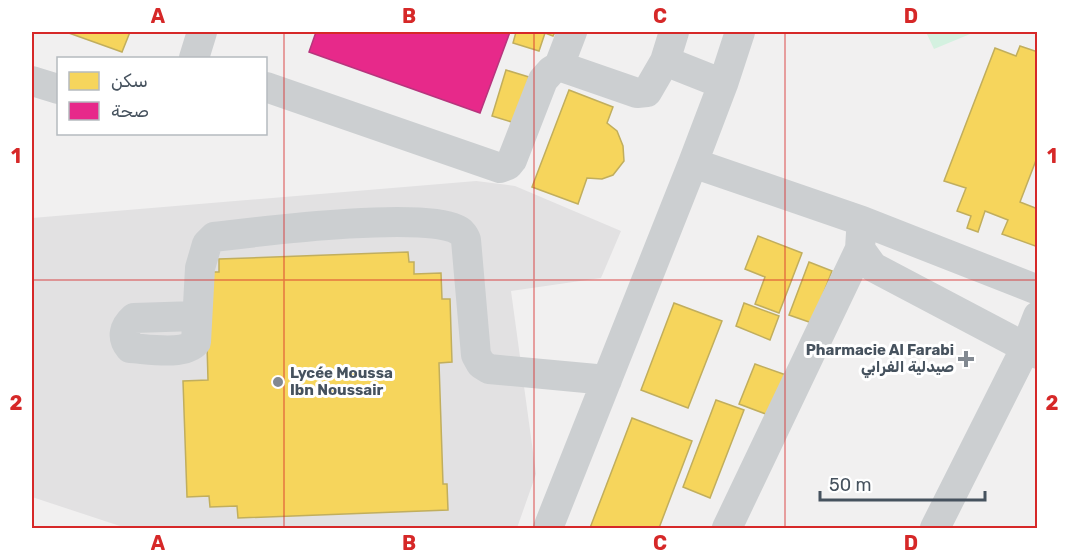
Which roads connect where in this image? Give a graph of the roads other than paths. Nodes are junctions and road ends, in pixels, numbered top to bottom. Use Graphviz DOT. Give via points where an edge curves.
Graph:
graph roads {
  1 [pos="202,32"];
  2 [pos="572,32"];
  3 [pos="674,32"];
  4 [pos="740,32"];
  5 [pos="194,57"];
  6 [pos="665,61"];
  7 [pos="559,66"];
  8 [pos="32,81"];
  9 [pos="723,84"];
  10 [pos="267,87"];
  11 [pos="57,89"];
  12 [pos="693,163"];
  13 [pos="861,235"];
  14 [pos="1038,290"];
  15 [pos="196,316"];
  16 [pos="1038,316"];
  17 [pos="1032,350"];
  18 [pos="606,380"];
  19 [pos="548,528"];
  20 [pos="727,528"];
  21 [pos="935,528"];
  1 -- 5 [label="street"];
  2 -- 7 [label="street"];
  3 -- 6 [label="street"];
  4 -- 9 [label="street"];
  6 -- 7 [label="street" via="647,92 637,93"];
  6 -- 9 [label="street"];
  7 -- 10 [label="street" via="543,80 512,160 500,168"];
  8 -- 11 [label="street"];
  9 -- 12 [label="street"];
  12 -- 13 [label="street"];
  12 -- 18 [label="street"];
  13 -- 14 [label="street"];
  13 -- 17 [label="street" via="873,267"];
  13 -- 20 [label="street"];
  15 -- 18 [label="street" via="200,268 207,244 214,237 402,221 441,225 460,231 466,240 476,354 481,364 489,369"];
  16 -- 17 [label="street"];
  17 -- 21 [label="street"];
  18 -- 19 [label="street"];
}
